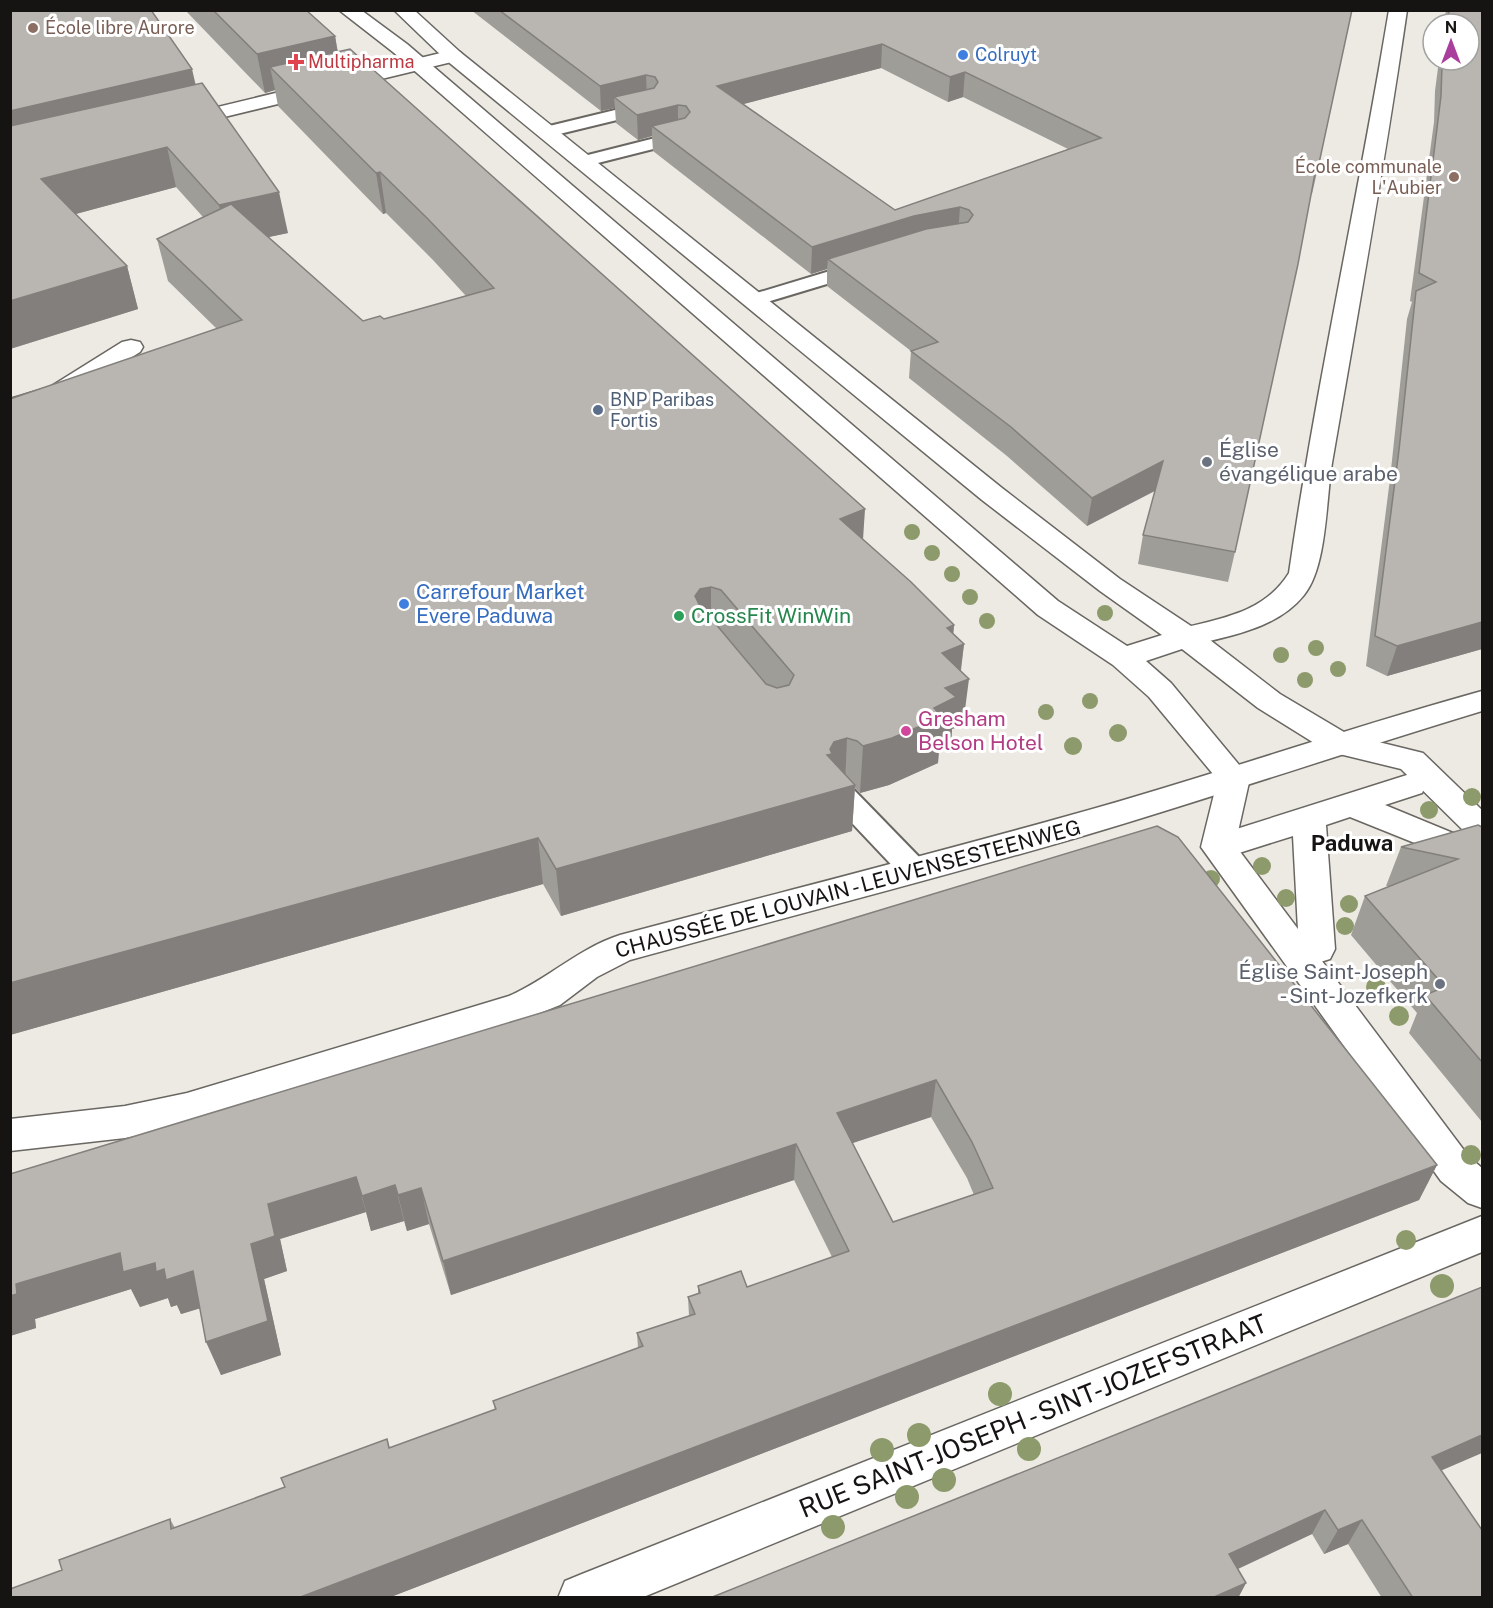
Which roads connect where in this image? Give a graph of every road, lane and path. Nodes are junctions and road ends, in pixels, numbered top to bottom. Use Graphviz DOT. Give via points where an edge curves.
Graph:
graph roads {
  1 [pos="348,10"];
  2 [pos="403,10"];
  3 [pos="1398,10"];
  4 [pos="453,56"];
  5 [pos="418,64"];
  6 [pos="648,107"];
  7 [pos="160,126"];
  8 [pos="547,132"];
  9 [pos="679,137"];
  10 [pos="582,162"];
  11 [pos="887,259"];
  12 [pos="759,305"];
  13 [pos="720,323"];
  14 [pos="131,347"];
  15 [pos="10,408"];
  16 [pos="1186,637"];
  17 [pos="1124,658"];
  18 [pos="1482,701"];
  19 [pos="1338,743"];
  20 [pos="1234,778"];
  21 [pos="1410,785"];
  22 [pos="844,797"];
  23 [pos="1350,804"];
  24 [pos="1309,818"];
  25 [pos="1482,830"];
  26 [pos="1239,841"];
  27 [pos="1482,858"];
  28 [pos="912,869"];
  29 [pos="1317,949"];
  30 [pos="10,1135"];
  31 [pos="1482,1191"];
  32 [pos="1482,1234"];
  33 [pos="582,1598"];
  1 -- 5 [label="street"];
  2 -- 4 [label="street"];
  3 -- 16 [label="street" via="1303,573 1293,590 1259,617"];
  4 -- 5 [label="street"];
  4 -- 8 [label="street"];
  5 -- 7 [label="street"];
  5 -- 13 [label="street"];
  6 -- 8 [label="lane"];
  8 -- 10 [label="street"];
  9 -- 10 [label="lane"];
  10 -- 12 [label="street"];
  11 -- 12 [label="lane"];
  12 -- 13 [label="street"];
  12 -- 16 [label="street" via="1037,529"];
  13 -- 17 [label="street" via="1048,608"];
  14 -- 15 [label="street" via="59,392"];
  16 -- 17 [label="street"];
  16 -- 19 [label="street" via="1269,701"];
  17 -- 20 [label="street" via="1160,690"];
  18 -- 19 [label="street, CHAUSSÉE DE LOUVAIN - LEUVENSESTEENWEG"];
  19 -- 20 [label="street, CHAUSSÉE DE LOUVAIN - LEUVENSESTEENWEG"];
  19 -- 25 [label="street" via="1412,761"];
  20 -- 28 [label="street, CHAUSSÉE DE LOUVAIN - LEUVENSESTEENWEG" via="1072,827"];
  20 -- 31 [label="street" via="1218,847 1455,1169"];
  21 -- 23 [label="street"];
  22 -- 28 [label="lane"];
  23 -- 24 [label="street"];
  23 -- 27 [label="street"];
  24 -- 26 [label="street"];
  24 -- 29 [label="street"];
  28 -- 30 [label="street, CHAUSSÉE DE LOUVAIN - LEUVENSESTEENWEG" via="620,949 593,962 547,995 520,1007 187,1109 125,1122"];
  32 -- 33 [label="street, RUE SAINT-JOSEPH - SINT-JOZEFSTRAAT"];
}
